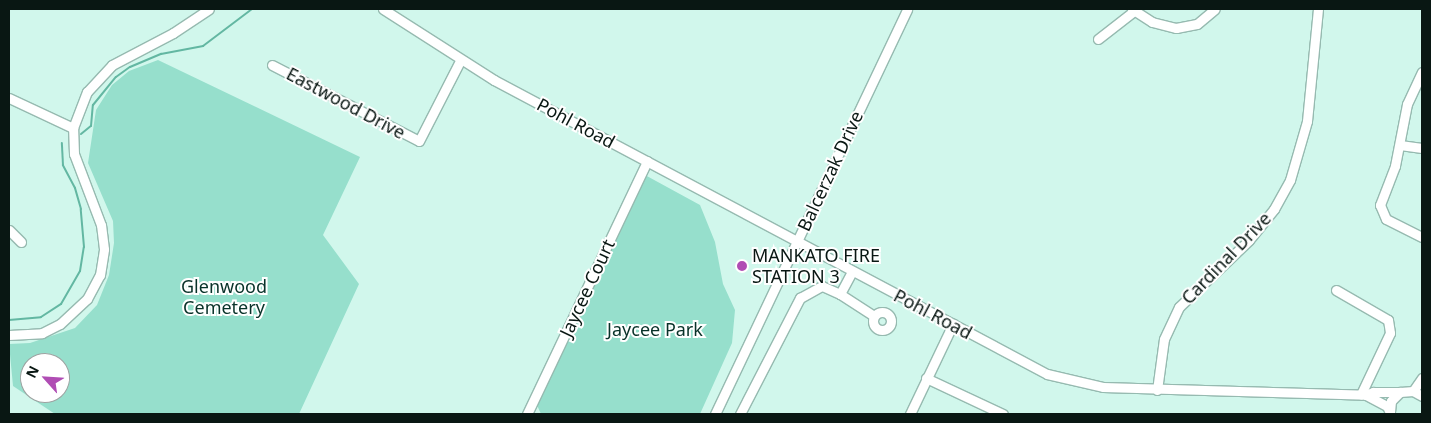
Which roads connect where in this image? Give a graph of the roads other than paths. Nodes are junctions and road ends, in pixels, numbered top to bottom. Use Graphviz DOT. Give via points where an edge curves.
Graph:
graph roads {
  1 [pos="210,9"];
  2 [pos="383,9"];
  3 [pos="907,9"];
  4 [pos="1215,9"];
  5 [pos="1318,9"];
  6 [pos="1133,10"];
  7 [pos="1098,38"];
  8 [pos="460,61"];
  9 [pos="272,65"];
  10 [pos="1422,72"];
  11 [pos="9,98"];
  12 [pos="73,128"];
  13 [pos="1400,145"];
  14 [pos="1422,148"];
  15 [pos="647,161"];
  16 [pos="9,230"];
  17 [pos="1422,237"];
  18 [pos="21,242"];
  19 [pos="797,242"];
  20 [pos="852,271"];
  21 [pos="1336,290"];
  22 [pos="840,294"];
  23 [pos="874,316"];
  24 [pos="954,324"];
  25 [pos="9,336"];
  26 [pos="926,378"];
  27 [pos="1422,378"];
  28 [pos="1157,390"];
  29 [pos="1413,391"];
  30 [pos="1400,392"];
  31 [pos="1364,395"];
  32 [pos="1422,396"];
  33 [pos="527,414"];
  34 [pos="715,414"];
  35 [pos="740,414"];
  36 [pos="910,414"];
  37 [pos="1003,414"];
  38 [pos="1390,414"];
  1 -- 12 [label="street" via="173,34 112,65 87,92"];
  2 -- 8 [label="street, Pohl Road"];
  3 -- 19 [label="street, Balcerzak Drive"];
  4 -- 6 [label="street" via="1197,24 1176,28 1152,22"];
  5 -- 28 [label="street, Cardinal Drive" via="1307,120 1290,180 1274,209 1249,240 1179,307 1164,339"];
  6 -- 7 [label="street"];
  8 -- 9 [label="street, Eastwood Drive" via="419,141"];
  8 -- 15 [label="street, Pohl Road"];
  10 -- 13 [label="street" via="1407,104"];
  11 -- 12 [label="street"];
  12 -- 25 [label="street" via="74,154 101,225 104,248 100,275 87,299 60,324 42,333"];
  13 -- 14 [label="street"];
  13 -- 17 [label="street" via="1380,210 1386,219"];
  15 -- 19 [label="street, Pohl Road"];
  15 -- 33 [label="street, Jaycee Court"];
  16 -- 18 [label="street"];
  19 -- 20 [label="street, Pohl Road"];
  19 -- 34 [label="street, Balcerzak Drive"];
  20 -- 22 [label="street"];
  20 -- 24 [label="street, Pohl Road"];
  21 -- 31 [label="street" via="1388,320 1390,332"];
  22 -- 23 [label="street"];
  22 -- 35 [label="street" via="822,286 800,298"];
  24 -- 26 [label="street"];
  24 -- 28 [label="street, Pohl Road" via="1047,374 1103,387"];
  26 -- 36 [label="street"];
  26 -- 37 [label="street"];
  27 -- 29 [label="street"];
  28 -- 31 [label="street, Pohl Road"];
  29 -- 30 [label="street, Pohl Road"];
  29 -- 32 [label="street"];
  30 -- 31 [label="street, Pohl Road"];
  30 -- 38 [label="street" via="1391,401"];
  31 -- 38 [label="street, Pohl Road" via="1387,406"];
}
